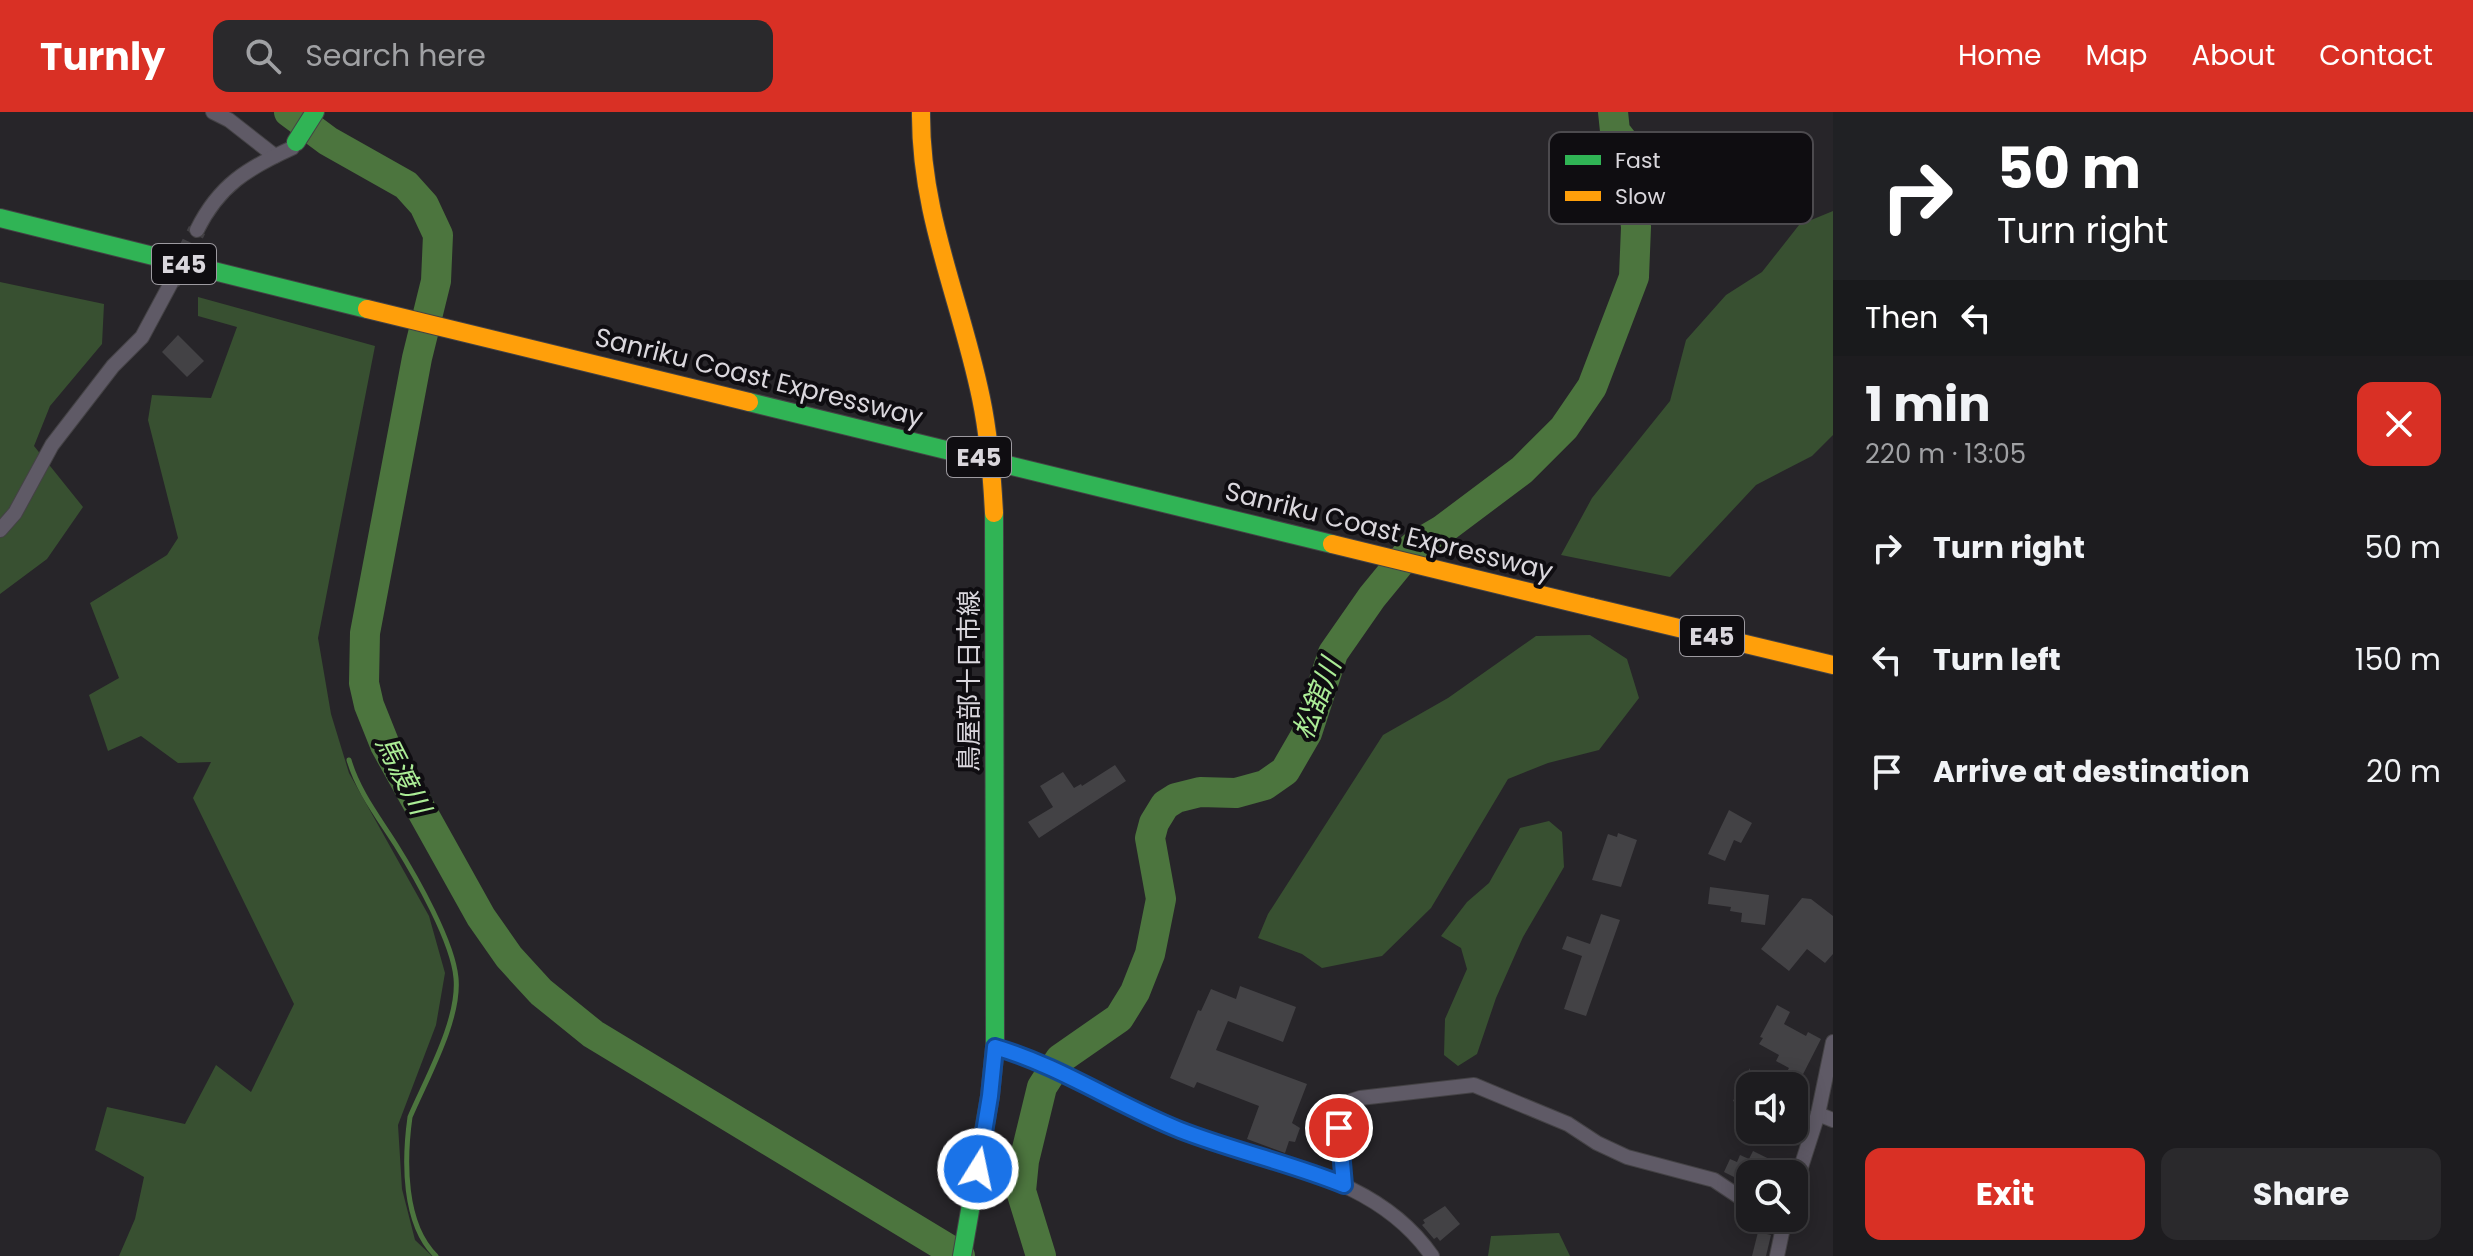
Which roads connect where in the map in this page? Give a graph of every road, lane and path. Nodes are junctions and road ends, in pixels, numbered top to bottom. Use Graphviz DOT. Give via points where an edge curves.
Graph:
graph roads {
  1 [pos="213,112"];
  2 [pos="315,112"];
  3 [pos="921,112"];
  4 [pos="296,142"];
  5 [pos="275,156"];
  6 [pos="0,218"];
  7 [pos="197,230"];
  8 [pos="171,283"];
  9 [pos="0,530"];
  10 [pos="1833,665"];
  11 [pos="1833,1042"];
  12 [pos="995,1047"];
  13 [pos="1818,1114"];
  14 [pos="1833,1120"];
  15 [pos="1803,1160"];
  16 [pos="1344,1185"];
  17 [pos="1736,1195"];
  18 [pos="1781,1232"];
  19 [pos="963,1249"];
  20 [pos="1432,1256"];
  21 [pos="1777,1256"];
  1 -- 5 [label="street"];
  2 -- 4 [label="main road"];
  3 -- 12 [label="main road, 鳥屋部十日市線" via="930,206 981,394 989,451 995,559"];
  4 -- 5 [label="street"];
  5 -- 7 [label="street" via="240,175 210,203"];
  6 -- 10 [label="main road, Sanriku Coast Expressway / E45, bridge"];
  8 -- 9 [label="street" via="142,337 52,445"];
  11 -- 13 [label="street"];
  12 -- 16 [label="street" via="1037,1061 1180,1130"];
  12 -- 19 [label="main road, 鳥屋部十日市線"];
  13 -- 14 [label="street"];
  13 -- 15 [label="street"];
  16 -- 17 [label="street" via="1338,1105 1474,1085 1568,1124 1627,1157 1714,1180"];
  16 -- 20 [label="street" via="1393,1216"];
  18 -- 21 [label="street"];
}
